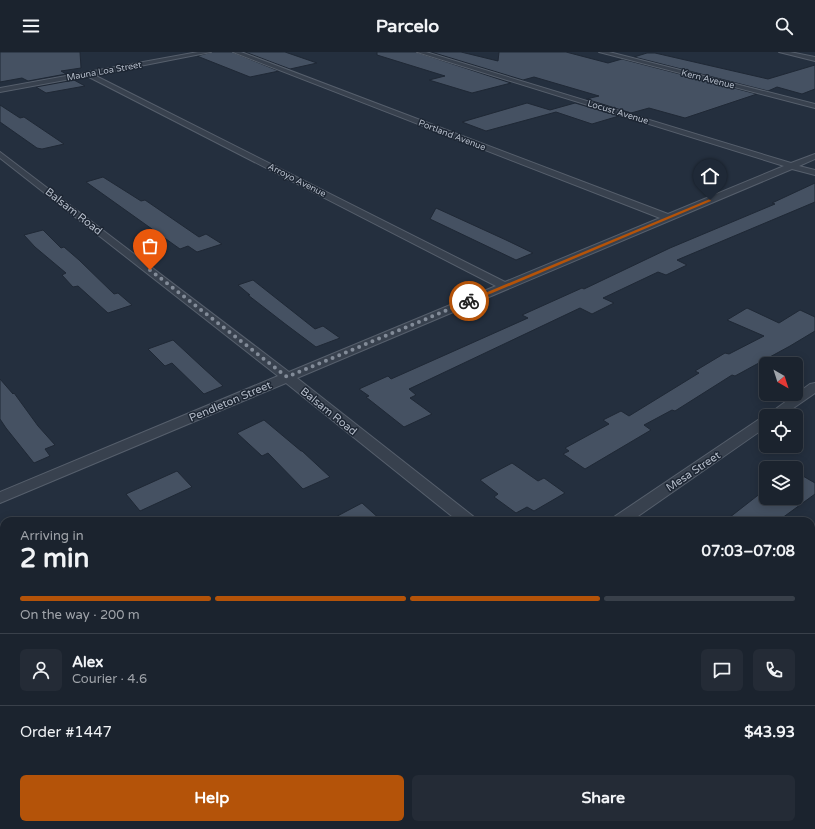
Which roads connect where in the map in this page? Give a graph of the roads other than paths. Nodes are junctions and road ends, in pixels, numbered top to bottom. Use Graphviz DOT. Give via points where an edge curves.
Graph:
graph roads {
  1 [pos="208,52"];
  2 [pos="236,52"];
  3 [pos="420,52"];
  4 [pos="602,52"];
  5 [pos="782,52"];
  6 [pos="815,59"];
  7 [pos="88,74"];
  8 [pos="0,90"];
  9 [pos="815,106"];
  10 [pos="0,154"];
  11 [pos="815,156"];
  12 [pos="792,166"];
  13 [pos="815,173"];
  14 [pos="669,218"];
  15 [pos="505,286"];
  16 [pos="287,377"];
  17 [pos="815,387"];
  18 [pos="783,409"];
  19 [pos="759,426"];
  20 [pos="0,498"];
  21 [pos="463,517"];
  22 [pos="626,517"];
  1 -- 7 [label="street, Mauna Loa Street"];
  2 -- 14 [label="street, Portland Avenue"];
  3 -- 12 [label="street, Locust Avenue"];
  4 -- 9 [label="street, Kern Avenue"];
  5 -- 6 [label="street"];
  7 -- 8 [label="street, Mauna Loa Street"];
  7 -- 15 [label="street, Arroyo Avenue"];
  10 -- 16 [label="street, Balsam Road"];
  11 -- 12 [label="street, Pendleton Street"];
  12 -- 13 [label="street, Locust Avenue"];
  12 -- 14 [label="street, Pendleton Street"];
  14 -- 15 [label="street, Pendleton Street"];
  15 -- 16 [label="street, Pendleton Street"];
  16 -- 20 [label="street, Pendleton Street"];
  16 -- 21 [label="street, Balsam Road"];
  17 -- 18 [label="street"];
  19 -- 22 [label="street, Mesa Street"];
}
